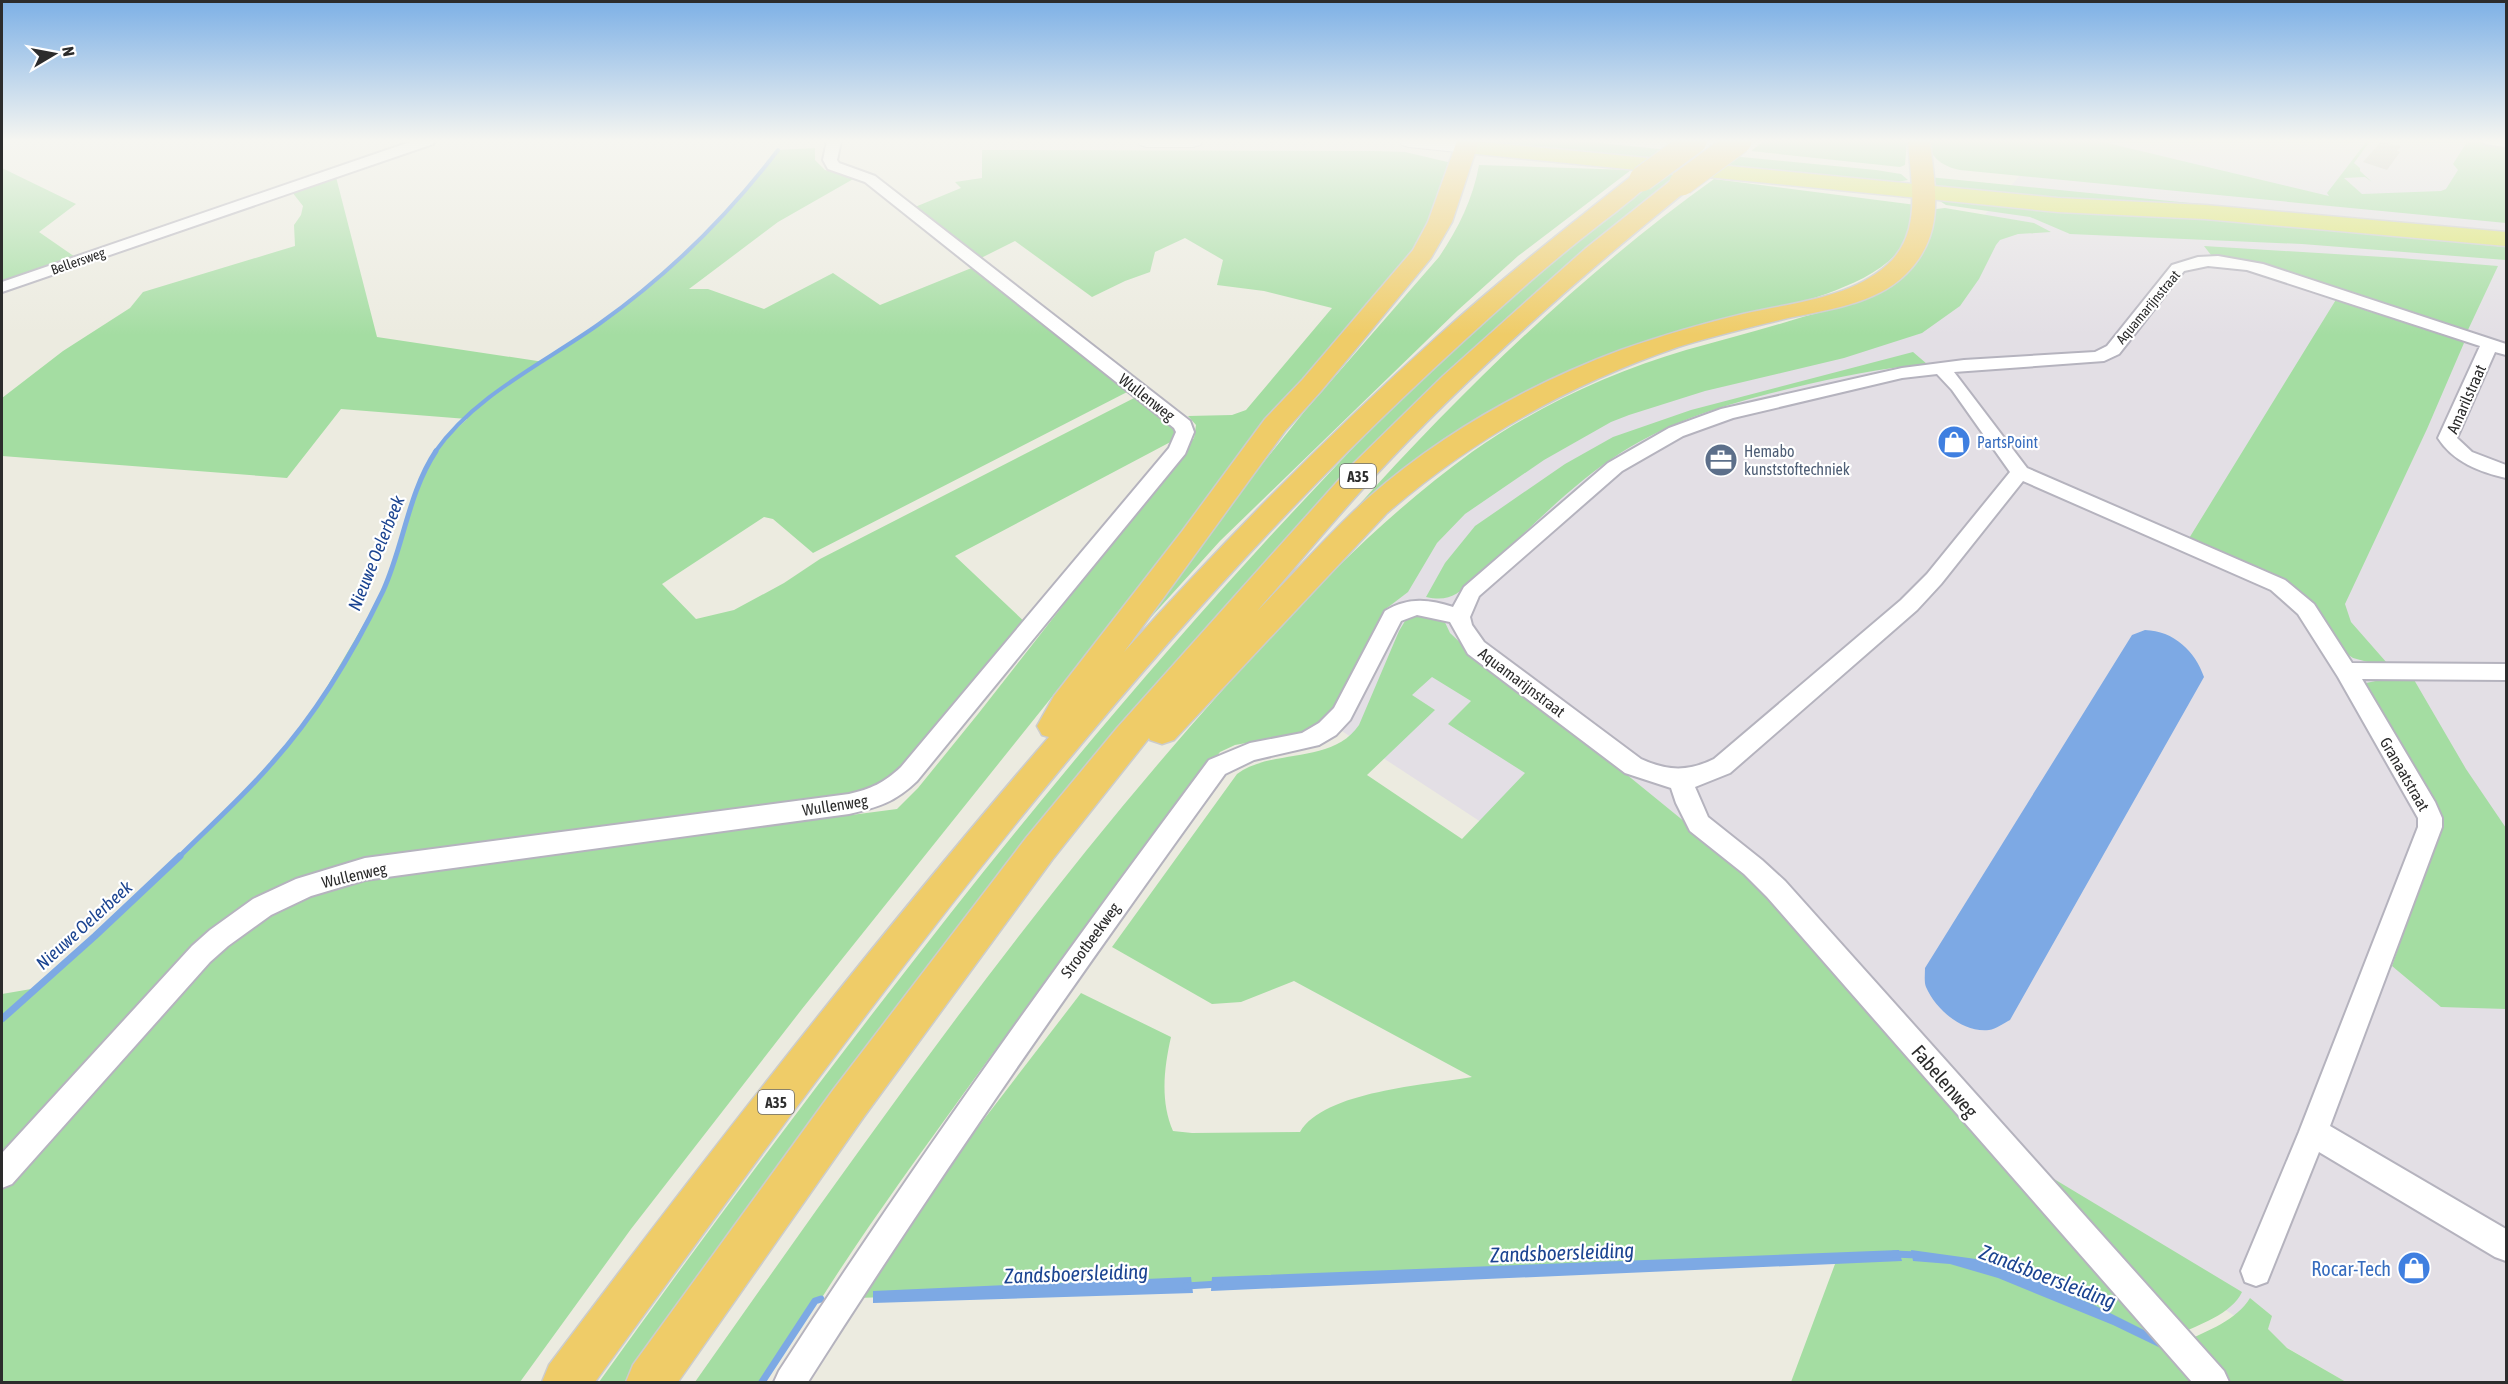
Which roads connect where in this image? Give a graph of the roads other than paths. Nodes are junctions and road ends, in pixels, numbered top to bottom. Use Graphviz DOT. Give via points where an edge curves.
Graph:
graph roads {
  1 [pos="240,206"];
  2 [pos="904,206"];
  3 [pos="1446,206"];
  4 [pos="1608,206"];
  5 [pos="1654,206"];
  6 [pos="1924,206"];
  7 [pos="2066,206"];
  8 [pos="2394,222"];
  9 [pos="2506,227"];
  10 [pos="2506,242"];
  11 [pos="2,287"];
  12 [pos="2498,347"];
  13 [pos="1940,367"];
  14 [pos="2020,472"];
  15 [pos="2506,472"];
  16 [pos="1460,617"];
  17 [pos="2346,671"];
  18 [pos="2506,672"];
  19 [pos="1681,780"];
  20 [pos="992,828"];
  21 [pos="1039,849"];
  22 [pos="2313,1132"];
  23 [pos="2,1174"];
  24 [pos="2506,1246"];
  25 [pos="2256,1271"];
  26 [pos="566,1383"];
  27 [pos="650,1383"];
  28 [pos="790,1383"];
  29 [pos="2213,1383"];
  1 -- 11 [label="street, Bellersweg"];
  2 -- 23 [label="street, Wullenweg" via="1183,425 1185,432 1178,450 909,774 876,798 849,804 365,869 305,887 262,907 201,954"];
  3 -- 20 [label="highway, A35" via="1422,253 1275,425 1066,705"];
  4 -- 20 [label="highway, A35, bridge" via="1528,269 1363,419 1202,584"];
  5 -- 21 [label="highway, A35, bridge" via="1584,262 1452,382 1363,471 1129,738"];
  6 -- 21 [label="highway, A35" via="1920,239 1897,269 1872,287 1670,342 1592,371 1530,399 1482,427 1404,482 1167,726"];
  7 -- 8 [label="main road"];
  8 -- 9 [label="main road"];
  8 -- 10 [label="main road"];
  12 -- 13 [label="street, Aquamarijnstraat" via="2257,267 2209,260 2178,268 2113,350 2098,357"];
  12 -- 15 [label="street, Amarilstraat" via="2447,438 2465,456"];
  13 -- 14 [label="street"];
  13 -- 16 [label="street, Aquamarijnstraat" via="1728,413 1652,444 1607,473 1471,592"];
  14 -- 17 [label="street" via="2278,585 2306,609"];
  14 -- 19 [label="street, Aquamarijnstraat" via="1909,605 1722,766 1695,779"];
  16 -- 19 [label="street, Aquamarijnstraat" via="1476,648 1633,766"];
  16 -- 28 [label="street, Strootbeekweg" via="1419,606 1402,609 1393,616 1342,714 1330,727 1299,743 1258,750 1217,766 1080,952"];
  17 -- 18 [label="street"];
  17 -- 22 [label="street, Granaatstraat" via="2426,809 2430,826"];
  19 -- 29 [label="street, Fabelenweg" via="1699,824 1776,889"];
  20 -- 26 [label="highway, A35" via="838,1021"];
  21 -- 27 [label="highway, A35" via="848,1104"];
  22 -- 24 [label="street"];
  22 -- 25 [label="street, Granaatstraat"];
}
